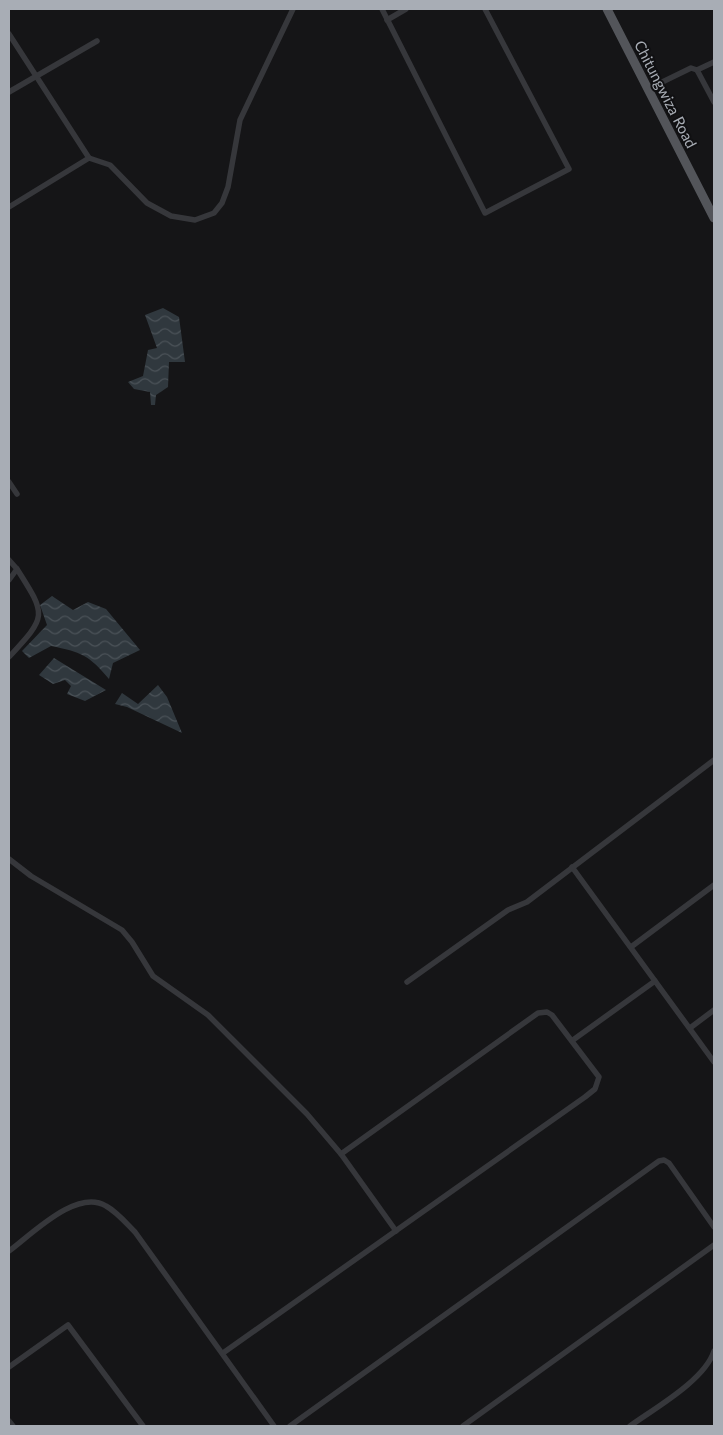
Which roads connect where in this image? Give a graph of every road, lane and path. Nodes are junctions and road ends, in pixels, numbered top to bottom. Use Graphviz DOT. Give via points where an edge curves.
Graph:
graph roads {
  1 [pos="293,9"];
  2 [pos="382,9"];
  3 [pos="406,9"];
  4 [pos="485,9"];
  5 [pos="607,9"];
  6 [pos="388,20"];
  7 [pos="9,34"];
  8 [pos="97,41"];
  9 [pos="714,62"];
  10 [pos="697,70"];
  11 [pos="36,75"];
  12 [pos="650,88"];
  13 [pos="9,92"];
  14 [pos="714,102"];
  15 [pos="90,158"];
  16 [pos="9,207"];
  17 [pos="714,218"];
  18 [pos="9,482"];
  19 [pos="17,494"];
  20 [pos="9,560"];
  21 [pos="17,569"];
  22 [pos="9,580"];
  23 [pos="9,657"];
  24 [pos="714,760"];
  25 [pos="9,859"];
  26 [pos="572,867"];
  27 [pos="714,885"];
  28 [pos="631,947"];
  29 [pos="655,981"];
  30 [pos="407,982"];
  31 [pos="714,1010"];
  32 [pos="690,1028"];
  33 [pos="573,1040"];
  34 [pos="714,1062"];
  35 [pos="341,1154"];
  36 [pos="714,1227"];
  37 [pos="396,1231"];
  38 [pos="714,1246"];
  39 [pos="9,1251"];
  40 [pos="714,1351"];
  41 [pos="223,1353"];
  42 [pos="9,1367"];
  43 [pos="9,1421"];
  44 [pos="13,1426"];
  45 [pos="143,1426"];
  46 [pos="274,1426"];
  47 [pos="290,1426"];
  48 [pos="464,1426"];
  49 [pos="630,1426"];
  1 -- 15 [label="street" via="240,120 228,187 214,213 195,220 171,216 147,203 110,165"];
  2 -- 6 [label="street"];
  3 -- 6 [label="street"];
  4 -- 6 [label="street" via="568,170 485,213"];
  5 -- 12 [label="main road, Chitungwiza Road"];
  7 -- 11 [label="street"];
  8 -- 11 [label="street"];
  9 -- 10 [label="street"];
  10 -- 12 [label="street" via="691,68"];
  10 -- 14 [label="street"];
  11 -- 13 [label="street"];
  11 -- 15 [label="street"];
  12 -- 17 [label="main road, Chitungwiza Road"];
  15 -- 16 [label="street"];
  18 -- 19 [label="street"];
  20 -- 21 [label="street"];
  21 -- 22 [label="street"];
  21 -- 23 [label="street" via="35,598 39,615 35,629"];
  24 -- 26 [label="street"];
  25 -- 35 [label="street" via="122,930 153,976 201,1010 236,1041"];
  26 -- 28 [label="street"];
  26 -- 30 [label="street" via="527,902 508,910"];
  27 -- 28 [label="street"];
  28 -- 29 [label="street"];
  29 -- 32 [label="street"];
  29 -- 33 [label="street"];
  31 -- 32 [label="street"];
  32 -- 34 [label="street"];
  33 -- 35 [label="street" via="552,1015 538,1012"];
  33 -- 37 [label="street" via="598,1073 595,1089"];
  35 -- 37 [label="street"];
  36 -- 47 [label="street" via="669,1163 659,1161"];
  37 -- 41 [label="street"];
  38 -- 48 [label="street"];
  39 -- 41 [label="street" via="67,1208 92,1201 106,1206 135,1232"];
  40 -- 49 [label="street" via="712,1359 692,1383"];
  41 -- 46 [label="street"];
  42 -- 45 [label="street" via="68,1325"];
  43 -- 44 [label="street"];
}
